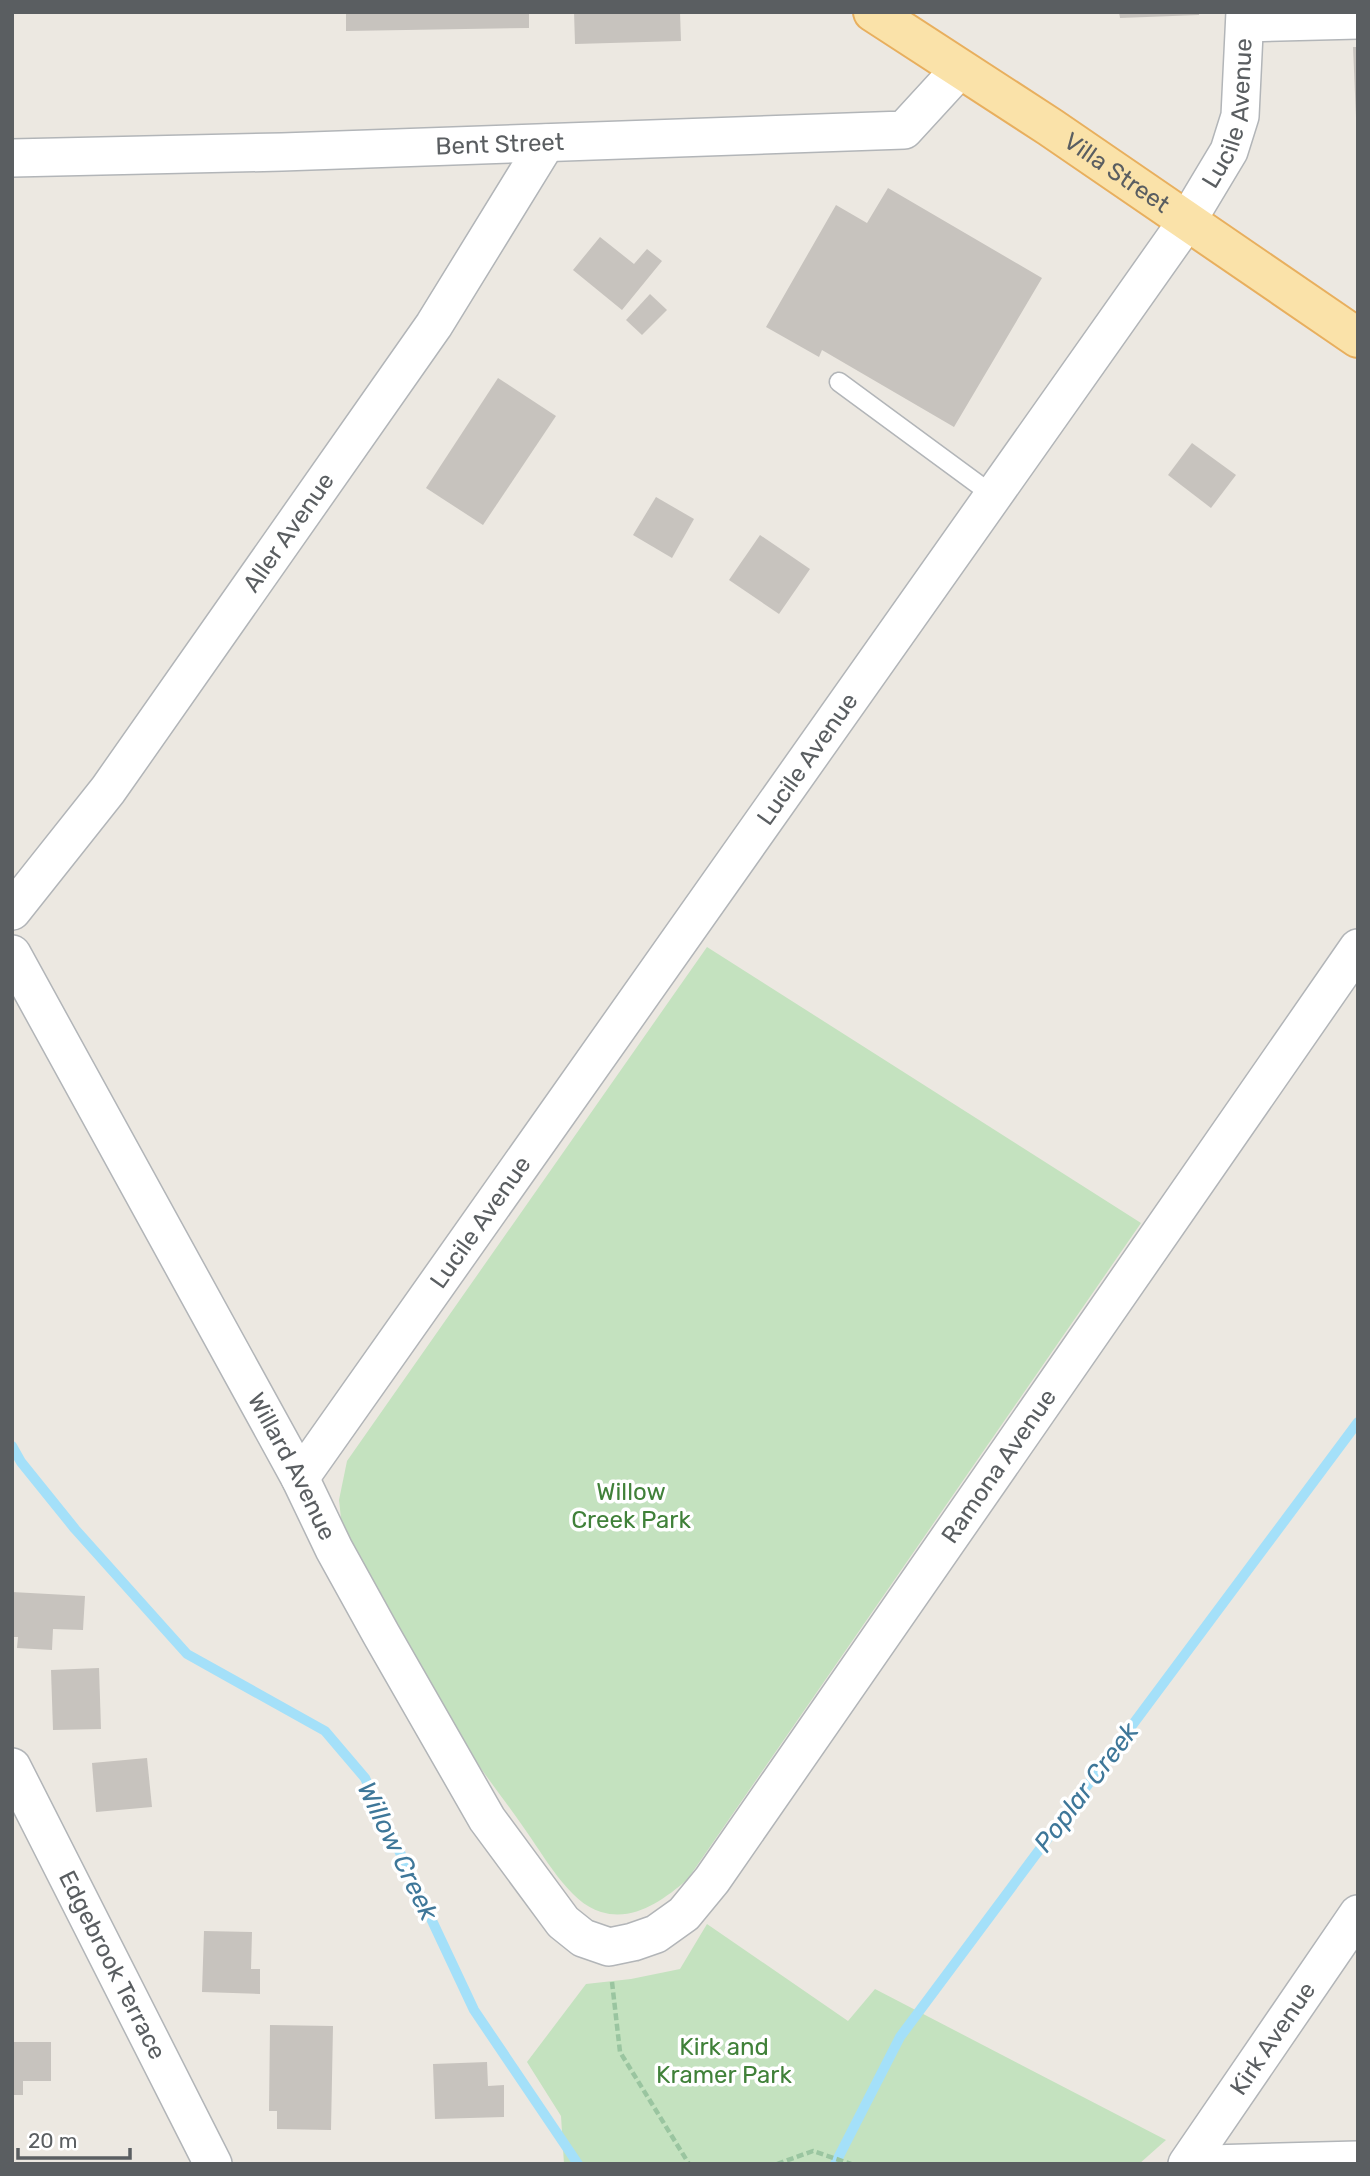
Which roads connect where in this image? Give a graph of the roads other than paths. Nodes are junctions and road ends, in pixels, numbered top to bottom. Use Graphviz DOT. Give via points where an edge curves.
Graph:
graph roads {
  1 [pos="873,12"];
  2 [pos="1245,18"];
  3 [pos="1358,20"];
  4 [pos="960,69"];
  5 [pos="546,143"];
  6 [pos="12,158"];
  7 [pos="1188,221"];
  8 [pos="1358,338"];
  9 [pos="839,382"];
  10 [pos="994,496"];
  11 [pos="12,911"];
  12 [pos="1358,948"];
  13 [pos="12,954"];
  14 [pos="300,1478"];
  15 [pos="12,1767"];
  16 [pos="1358,1914"];
  17 [pos="609,1947"];
  18 [pos="1358,2160"];
  19 [pos="213,2164"];
  20 [pos="1187,2164"];
  21 [pos="1210,2164"];
  1 -- 4 [label="main road, Villa Street"];
  2 -- 3 [label="street"];
  2 -- 7 [label="street, Lucile Avenue" via="1240,116 1228,152"];
  4 -- 5 [label="street, Bent Street" via="904,130"];
  4 -- 7 [label="main road, Villa Street"];
  5 -- 6 [label="street, Bent Street"];
  5 -- 11 [label="street, Aller Avenue" via="434,326 108,790"];
  7 -- 8 [label="main road, Villa Street"];
  7 -- 10 [label="street, Lucile Avenue"];
  9 -- 10 [label="lane"];
  10 -- 14 [label="street, Lucile Avenue"];
  12 -- 17 [label="street, Ramona Avenue" via="712,1880 684,1914 656,1934"];
  13 -- 14 [label="street, Willard Avenue"];
  14 -- 17 [label="street, Willard Avenue" via="334,1549 487,1819 563,1922 583,1938"];
  15 -- 19 [label="street, Edgebrook Terrace"];
  16 -- 20 [label="street, Kirk Avenue"];
  18 -- 21 [label="street"];
}
